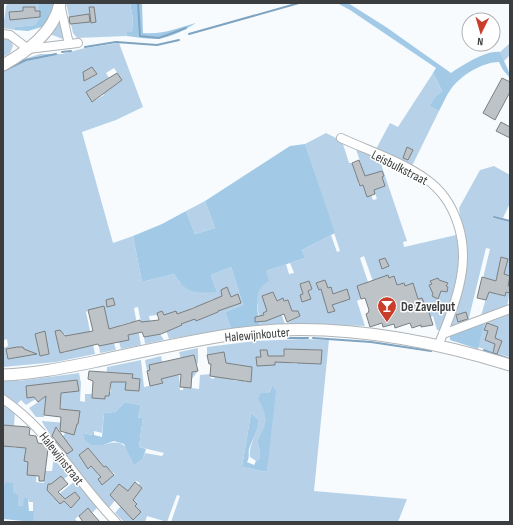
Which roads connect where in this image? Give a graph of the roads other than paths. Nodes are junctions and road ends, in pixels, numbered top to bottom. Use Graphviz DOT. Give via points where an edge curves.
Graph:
graph roads {
  1 [pos="60,3"];
  2 [pos="3,34"];
  3 [pos="78,43"];
  4 [pos="69,44"];
  5 [pos="28,49"];
  6 [pos="3,65"];
  7 [pos="341,138"];
  8 [pos="510,309"];
  9 [pos="443,334"];
  10 [pos="438,346"];
  11 [pos="510,365"];
  12 [pos="3,375"];
  13 [pos="3,399"];
  14 [pos="116,522"];
  1 -- 4 [label="street"];
  1 -- 5 [label="street" via="52,25"];
  2 -- 5 [label="street" via="10,34"];
  3 -- 4 [label="street"];
  4 -- 5 [label="street"];
  5 -- 6 [label="street"];
  7 -- 9 [label="street, Leisbulkstraat" via="416,173 436,186 450,204 459,231 463,261 460,284"];
  8 -- 9 [label="street"];
  9 -- 10 [label="street, Leisbulkstraat"];
  10 -- 11 [label="street, Halewijnkouter" via="465,351"];
  10 -- 12 [label="street, Halewijnkouter" via="362,334 276,331 230,335 51,370"];
  13 -- 14 [label="street, Halewijnstraat" via="36,425 85,488"];
}
